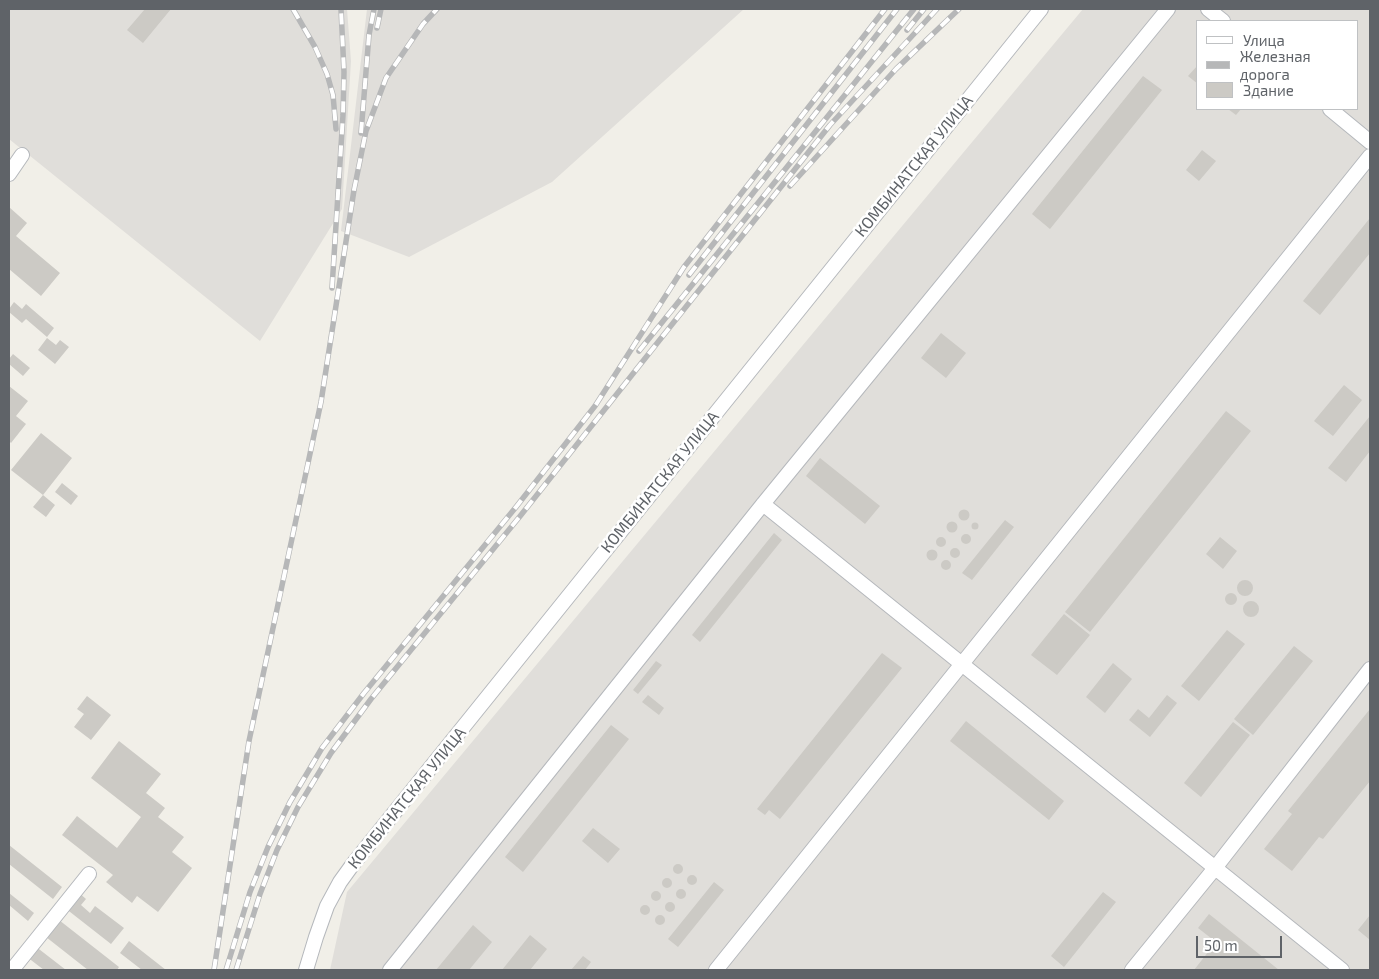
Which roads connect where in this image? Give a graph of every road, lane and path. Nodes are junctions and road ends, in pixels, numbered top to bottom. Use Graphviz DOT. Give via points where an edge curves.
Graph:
graph roads {
  1 [pos="1041,9"];
  2 [pos="1168,9"];
  3 [pos="1208,9"];
  4 [pos="1222,20"];
  5 [pos="1331,110"];
  6 [pos="1370,142"];
  7 [pos="22,155"];
  8 [pos="1370,156"];
  9 [pos="9,174"];
  10 [pos="763,504"];
  11 [pos="963,664"];
  12 [pos="1370,669"];
  13 [pos="1215,868"];
  14 [pos="89,874"];
  15 [pos="12,970"];
  16 [pos="306,970"];
  17 [pos="390,970"];
  18 [pos="716,970"];
  19 [pos="1132,970"];
  20 [pos="1342,970"];
  1 -- 16 [label="street, КОМБИНАТСКАЯ УЛИЦА" via="353,864 327,906"];
  2 -- 10 [label="street"];
  3 -- 4 [label="street"];
  5 -- 6 [label="street"];
  7 -- 9 [label="street"];
  8 -- 11 [label="street"];
  10 -- 11 [label="street"];
  10 -- 17 [label="street"];
  11 -- 13 [label="street"];
  11 -- 18 [label="street"];
  12 -- 13 [label="street"];
  13 -- 19 [label="street"];
  13 -- 20 [label="street"];
  14 -- 15 [label="street"];
}
